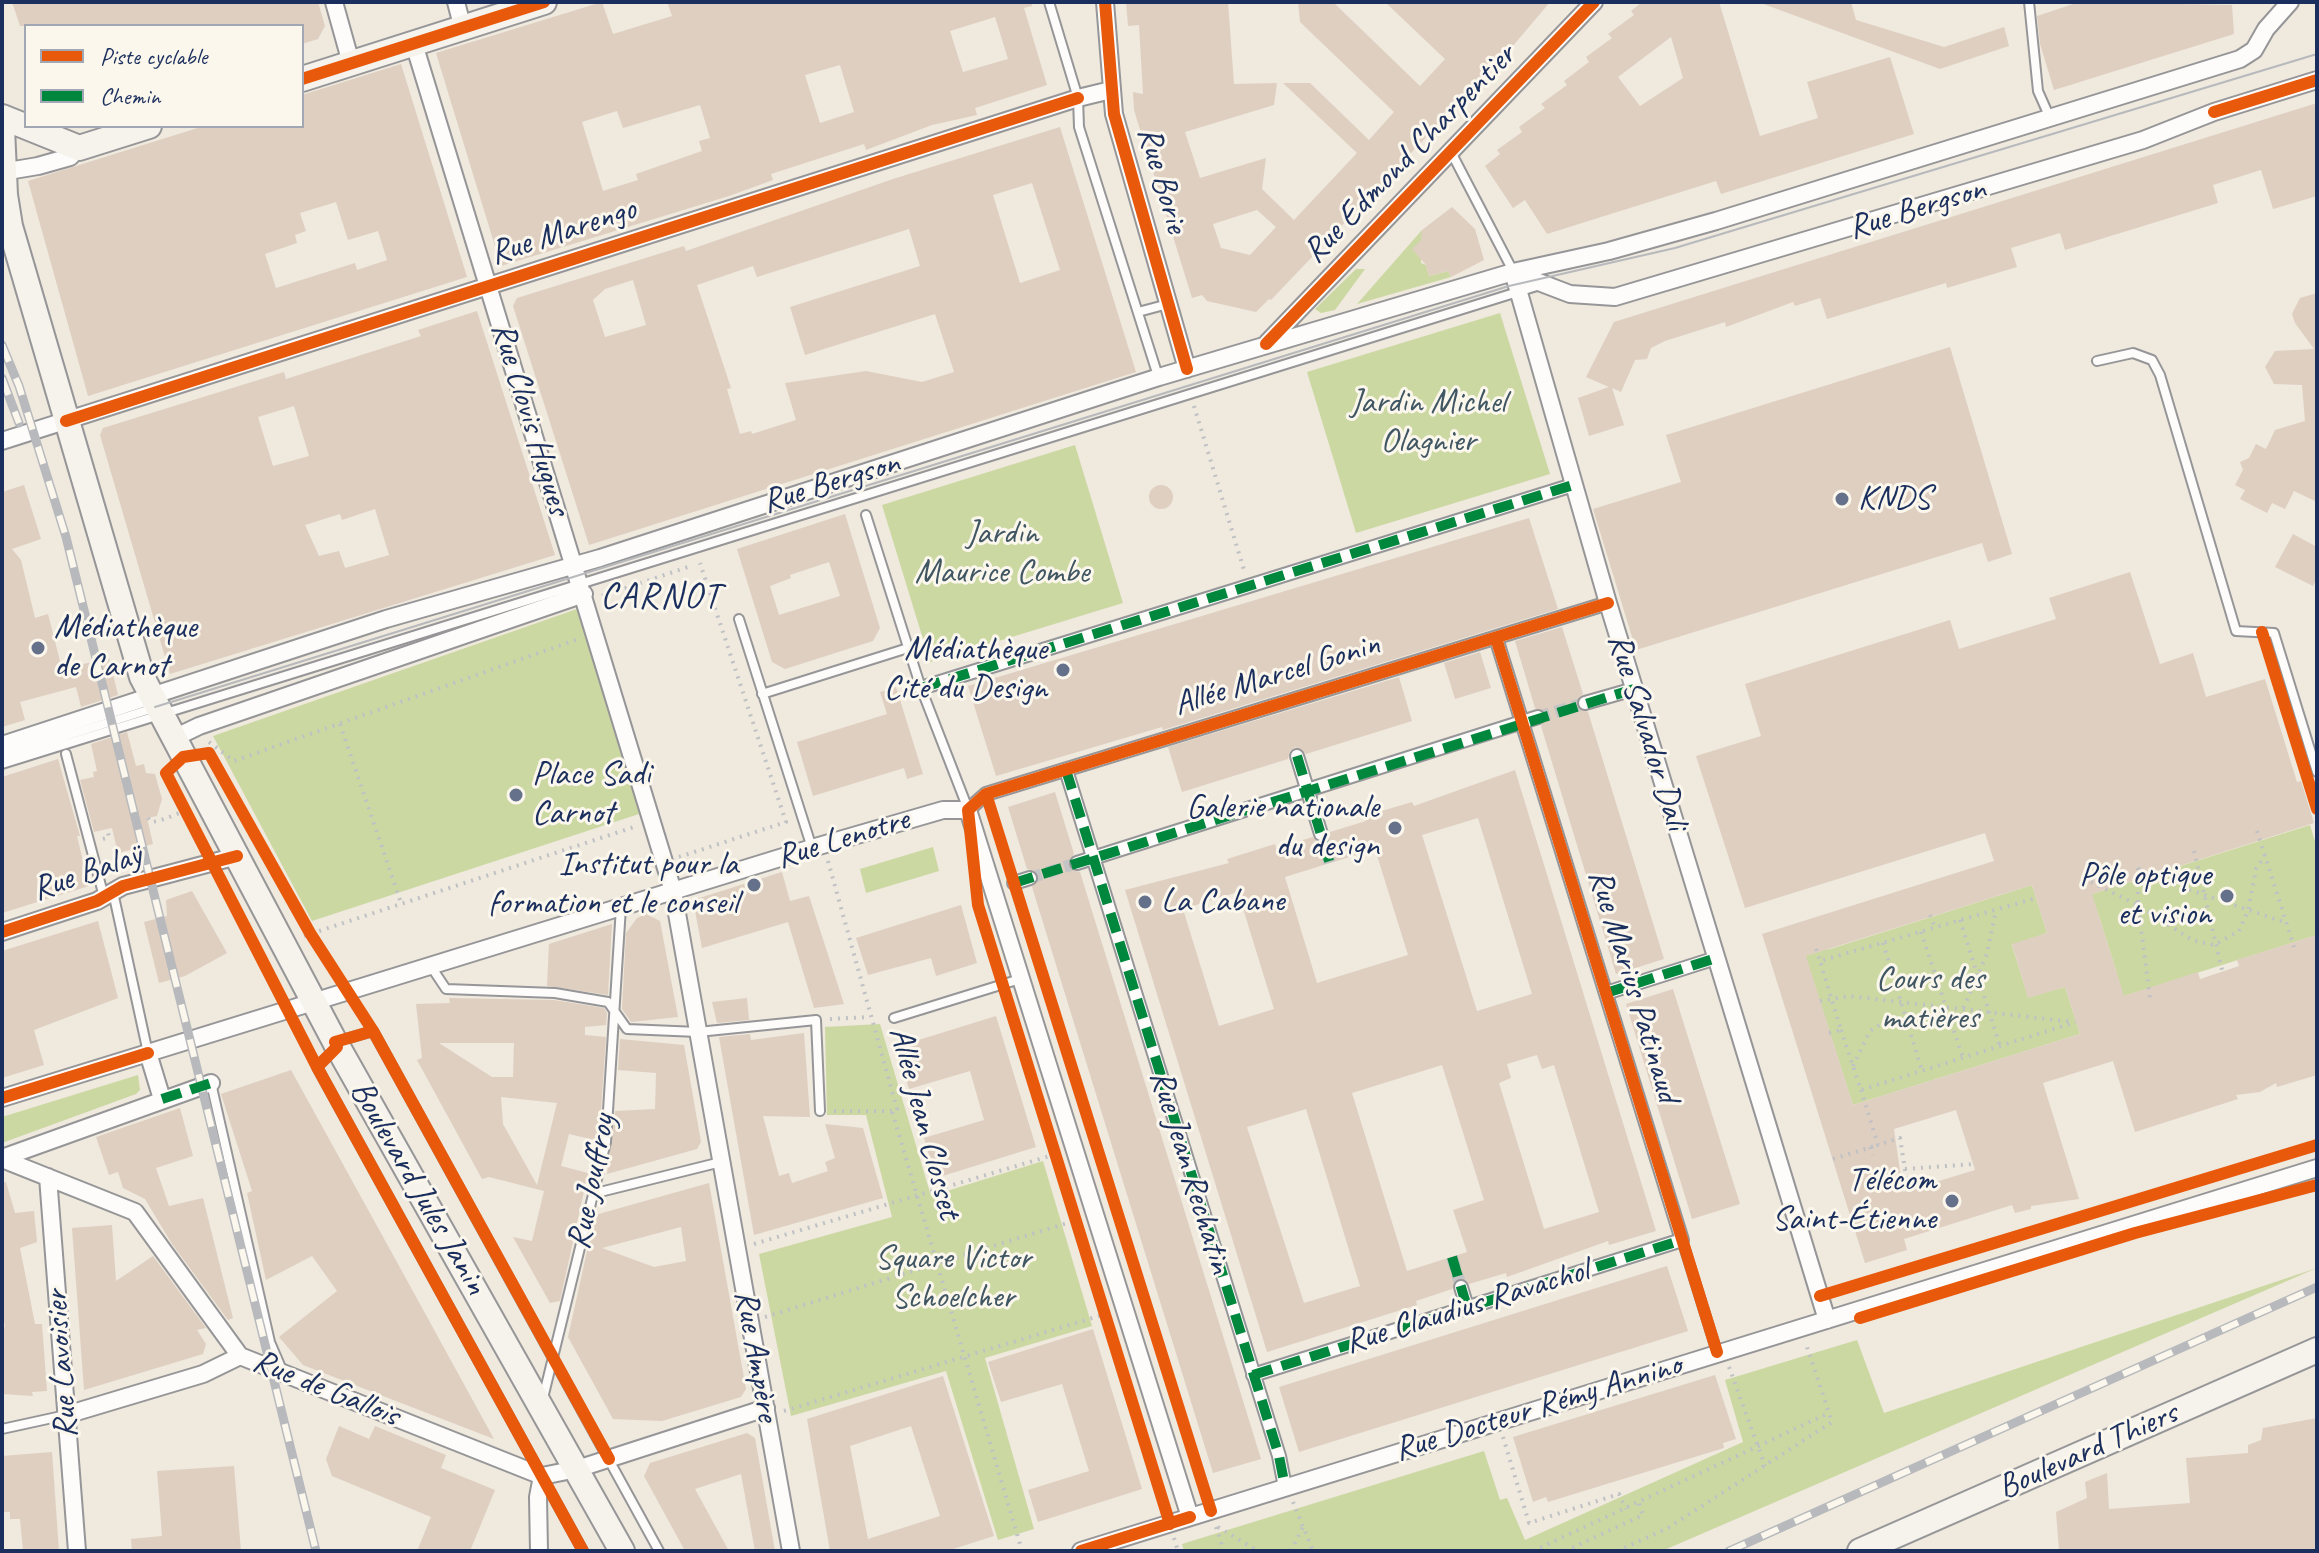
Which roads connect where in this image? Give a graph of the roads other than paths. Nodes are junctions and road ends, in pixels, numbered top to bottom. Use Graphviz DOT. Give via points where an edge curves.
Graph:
graph roads {
  1 [pos="334,2"];
  2 [pos="456,2"];
  3 [pos="544,2"];
  4 [pos="1049,2"];
  5 [pos="1105,2"];
  6 [pos="1594,2"];
  7 [pos="2029,2"];
  8 [pos="2290,2"];
  9 [pos="463,29"];
  10 [pos="414,44"];
  11 [pos="351,63"];
  12 [pos="304,78"];
  13 [pos="2317,80"];
  14 [pos="1111,90"];
  15 [pos="1078,98"];
  16 [pos="2,117"];
  17 [pos="2050,118"];
  18 [pos="24,126"];
  19 [pos="2,128"];
  20 [pos="29,128"];
  21 [pos="143,128"];
  22 [pos="79,148"];
  23 [pos="1451,151"];
  24 [pos="3,171"];
  25 [pos="1513,272"];
  26 [pos="1543,284"];
  27 [pos="489,285"];
  28 [pos="1519,291"];
  29 [pos="1168,304"];
  30 [pos="1138,312"];
  31 [pos="1266,344"];
  32 [pos="2097,361"];
  33 [pos="1187,369"];
  34 [pos="1159,377"];
  35 [pos="66,421"];
  36 [pos="2,441"];
  37 [pos="1573,485"];
  38 [pos="866,515"];
  39 [pos="575,565"];
  40 [pos="584,593"];
  41 [pos="1608,603"];
  42 [pos="739,619"];
  43 [pos="1496,638"];
  44 [pos="908,648"];
  45 [pos="921,688"];
  46 [pos="1634,689"];
  47 [pos="762,694"];
  48 [pos="1585,703"];
  49 [pos="155,706"];
  50 [pos="1538,717"];
  51 [pos="1521,721"];
  52 [pos="2,745"];
  53 [pos="177,748"];
  54 [pos="66,754"];
  55 [pos="2,756"];
  56 [pos="1297,756"];
  57 [pos="2,764"];
  58 [pos="1066,770"];
  59 [pos="2317,772"];
  60 [pos="1307,789"];
  61 [pos="968,810"];
  62 [pos="1321,834"];
  63 [pos="818,846"];
  64 [pos="237,856"];
  65 [pos="1093,858"];
  66 [pos="1077,863"];
  67 [pos="1030,878"];
  68 [pos="1014,883"];
  69 [pos="673,891"];
  70 [pos="108,894"];
  71 [pos="621,907"];
  72 [pos="2,932"];
  73 [pos="1716,958"];
  74 [pos="432,968"];
  75 [pos="1021,979"];
  76 [pos="1606,993"];
  77 [pos="314,1002"];
  78 [pos="616,1013"];
  79 [pos="894,1018"];
  80 [pos="698,1032"];
  81 [pos="336,1044"];
  82 [pos="148,1053"];
  83 [pos="211,1083"];
  84 [pos="2,1098"];
  85 [pos="162,1099"];
  86 [pos="820,1111"];
  87 [pos="2,1159"];
  88 [pos="721,1162"];
  89 [pos="2317,1168"];
  90 [pos="48,1177"];
  91 [pos="596,1193"];
  92 [pos="1682,1240"];
  93 [pos="1461,1287"];
  94 [pos="1467,1307"];
  95 [pos="1827,1320"];
  96 [pos="2317,1350"];
  97 [pos="1720,1351"];
  98 [pos="240,1356"];
  99 [pos="554,1356"];
  100 [pos="283,1371"];
  101 [pos="1253,1375"];
  102 [pos="541,1404"];
  103 [pos="766,1412"];
  104 [pos="66,1415"];
  105 [pos="2,1429"];
  106 [pos="609,1459"];
  107 [pos="577,1469"];
  108 [pos="542,1476"];
  109 [pos="1285,1487"];
  110 [pos="1190,1517"];
  111 [pos="77,1551"];
  112 [pos="539,1551"];
  113 [pos="583,1551"];
  114 [pos="622,1551"];
  115 [pos="659,1551"];
  116 [pos="791,1551"];
  117 [pos="1081,1551"];
  118 [pos="1860,1551"];
  1 -- 11 [label="street"];
  2 -- 9 [label="street"];
  3 -- 9 [label="main road"];
  4 -- 15 [label="lane, Rue Borie"];
  5 -- 14 [label="street, Rue Borie"];
  6 -- 23 [label="street, Rue Edmond Charpentier"];
  7 -- 17 [label="lane" via="2038,91"];
  8 -- 17 [label="street, Rue Bergson" via="2254,50 2240,59"];
  9 -- 10 [label="main road"];
  10 -- 11 [label="main road"];
  10 -- 27 [label="street, Rue Clovis Hugues"];
  11 -- 12 [label="main road"];
  13 -- 26 [label="street, Rue Bergson" via="2143,140 1615,297 1570,294"];
  14 -- 15 [label="street, Rue Marengo"];
  14 -- 29 [label="street, Rue Borie"];
  15 -- 27 [label="street, Rue Marengo"];
  15 -- 30 [label="lane, Rue Borie" via="1079,127"];
  16 -- 18 [label="main road"];
  17 -- 25 [label="street, Rue Bergson" via="1701,225"];
  19 -- 24 [label="main road, Boulevard Jules Janin"];
  20 -- 22 [label="main road"];
  21 -- 22 [label="main road"];
  22 -- 24 [label="street" via="70,157"];
  23 -- 25 [label="lane, Rue Salvador Dali"];
  23 -- 31 [label="street, Rue Edmond Charpentier"];
  24 -- 35 [label="main road, Boulevard Jules Janin" via="10,226"];
  25 -- 26 [label="street, Rue Bergson"];
  25 -- 28 [label="street, Rue Salvador Dali"];
  25 -- 31 [label="street, Rue Bergson"];
  26 -- 28 [label="lane"];
  27 -- 35 [label="street, Rue Marengo"];
  27 -- 39 [label="street, Rue Clovis Hugues"];
  28 -- 37 [label="street, Rue Salvador Dali"];
  28 -- 40 [label="lane"];
  29 -- 30 [label="lane"];
  29 -- 33 [label="street, Rue Borie"];
  30 -- 34 [label="lane, Rue Borie"];
  31 -- 33 [label="street, Rue Bergson"];
  32 -- 59 [label="lane" via="2133,353 2152,360 2236,631 2274,633"];
  33 -- 34 [label="street, Rue Bergson"];
  34 -- 39 [label="street, Rue Bergson"];
  35 -- 36 [label="street, Rue Marengo"];
  35 -- 49 [label="main road, Boulevard Jules Janin"];
  37 -- 41 [label="street, Rue Salvador Dali"];
  37 -- 45 [label="street"];
  38 -- 44 [label="lane"];
  39 -- 40 [label="street"];
  39 -- 49 [label="street, Rue Bergson" via="386,619"];
  40 -- 49 [label="lane"];
  40 -- 53 [label="street" via="213,721"];
  40 -- 69 [label="street"];
  41 -- 43 [label="street, Allée Marcel Gonin"];
  41 -- 46 [label="street, Rue Salvador Dali"];
  42 -- 47 [label="lane"];
  43 -- 51 [label="street, Rue Marius Patinaud"];
  43 -- 58 [label="street, Allée Marcel Gonin" via="1283,710"];
  44 -- 45 [label="lane"];
  44 -- 47 [label="lane"];
  45 -- 61 [label="lane"];
  46 -- 48 [label="street"];
  46 -- 73 [label="street, Rue Salvador Dali"];
  47 -- 63 [label="lane"];
  49 -- 52 [label="street, Rue Bergson"];
  49 -- 53 [label="main road, Boulevard Jules Janin"];
  49 -- 55 [label="lane"];
  49 -- 57 [label="lane"];
  50 -- 51 [label="street"];
  51 -- 60 [label="street"];
  51 -- 76 [label="street, Rue Marius Patinaud"];
  53 -- 64 [label="main road, Boulevard Jules Janin"];
  54 -- 70 [label="lane"];
  56 -- 60 [label="street"];
  58 -- 61 [label="street, Allée Marcel Gonin" via="986,794"];
  58 -- 65 [label="street, Rue Jean Rechatin"];
  60 -- 62 [label="street"];
  60 -- 65 [label="street"];
  61 -- 63 [label="street, Rue Lenotre" via="943,810"];
  61 -- 75 [label="street"];
  63 -- 69 [label="street, Rue Lenotre"];
  64 -- 70 [label="street, Rue Balaÿ"];
  64 -- 77 [label="main road, Boulevard Jules Janin"];
  65 -- 66 [label="street"];
  65 -- 101 [label="street, Rue Jean Rechatin"];
  67 -- 68 [label="street"];
  69 -- 71 [label="street"];
  69 -- 80 [label="street, Rue Ampère"];
  70 -- 72 [label="street, Rue Balaÿ"];
  70 -- 82 [label="lane"];
  71 -- 74 [label="street"];
  71 -- 78 [label="lane, Rue Jouffroy"];
  73 -- 76 [label="street"];
  73 -- 95 [label="street, Rue Salvador Dali"];
  74 -- 77 [label="street"];
  74 -- 78 [label="lane" via="446,989 555,993 608,1002"];
  75 -- 79 [label="lane"];
  75 -- 110 [label="street"];
  76 -- 92 [label="street, Rue Marius Patinaud"];
  77 -- 81 [label="main road, Boulevard Jules Janin"];
  77 -- 82 [label="street"];
  78 -- 80 [label="lane" via="627,1029"];
  78 -- 91 [label="lane, Rue Jouffroy" via="606,1142"];
  80 -- 86 [label="lane" via="816,1020"];
  80 -- 88 [label="street, Rue Ampère"];
  81 -- 99 [label="lane" via="373,1031"];
  81 -- 102 [label="main road, Boulevard Jules Janin"];
  81 -- 108 [label="lane" via="317,1067"];
  82 -- 84 [label="street"];
  82 -- 85 [label="street"];
  83 -- 85 [label="street"];
  83 -- 100 [label="lane" via="270,1342"];
  85 -- 87 [label="street"];
  87 -- 90 [label="street, Rue de Gallois"];
  88 -- 91 [label="lane"];
  88 -- 103 [label="street, Rue Ampère"];
  89 -- 95 [label="street, Rue Docteur Rémy Annino"];
  90 -- 98 [label="street, Rue de Gallois" via="135,1212"];
  90 -- 104 [label="street, Rue Lavoisier"];
  91 -- 99 [label="lane, Rue Jouffroy"];
  92 -- 94 [label="street, Rue Claudius Ravachol"];
  92 -- 97 [label="lane, Rue Marius Patinaud"];
  93 -- 94 [label="street"];
  94 -- 101 [label="street, Rue Claudius Ravachol"];
  95 -- 97 [label="street, Rue Docteur Rémy Annino"];
  96 -- 118 [label="main road, Boulevard Thiers"];
  97 -- 109 [label="street, Rue Docteur Rémy Annino"];
  98 -- 100 [label="street, Rue de Gallois"];
  98 -- 104 [label="street" via="203,1374"];
  99 -- 102 [label="lane, Rue Jouffroy"];
  99 -- 106 [label="lane"];
  100 -- 108 [label="street, Rue de Gallois"];
  101 -- 109 [label="street, Rue Jean Rechatin"];
  102 -- 107 [label="main road, Boulevard Jules Janin"];
  103 -- 106 [label="street"];
  103 -- 116 [label="street, Rue Ampère"];
  104 -- 105 [label="lane"];
  104 -- 111 [label="street, Rue Lavoisier"];
  106 -- 107 [label="street"];
  106 -- 115 [label="lane"];
  107 -- 108 [label="street"];
  107 -- 114 [label="main road, Boulevard Jules Janin"];
  108 -- 112 [label="street"];
  108 -- 113 [label="lane"];
  109 -- 110 [label="street, Rue Docteur Rémy Annino" via="1213,1519"];
  110 -- 117 [label="street, Rue Docteur Rémy Annino"];
}
